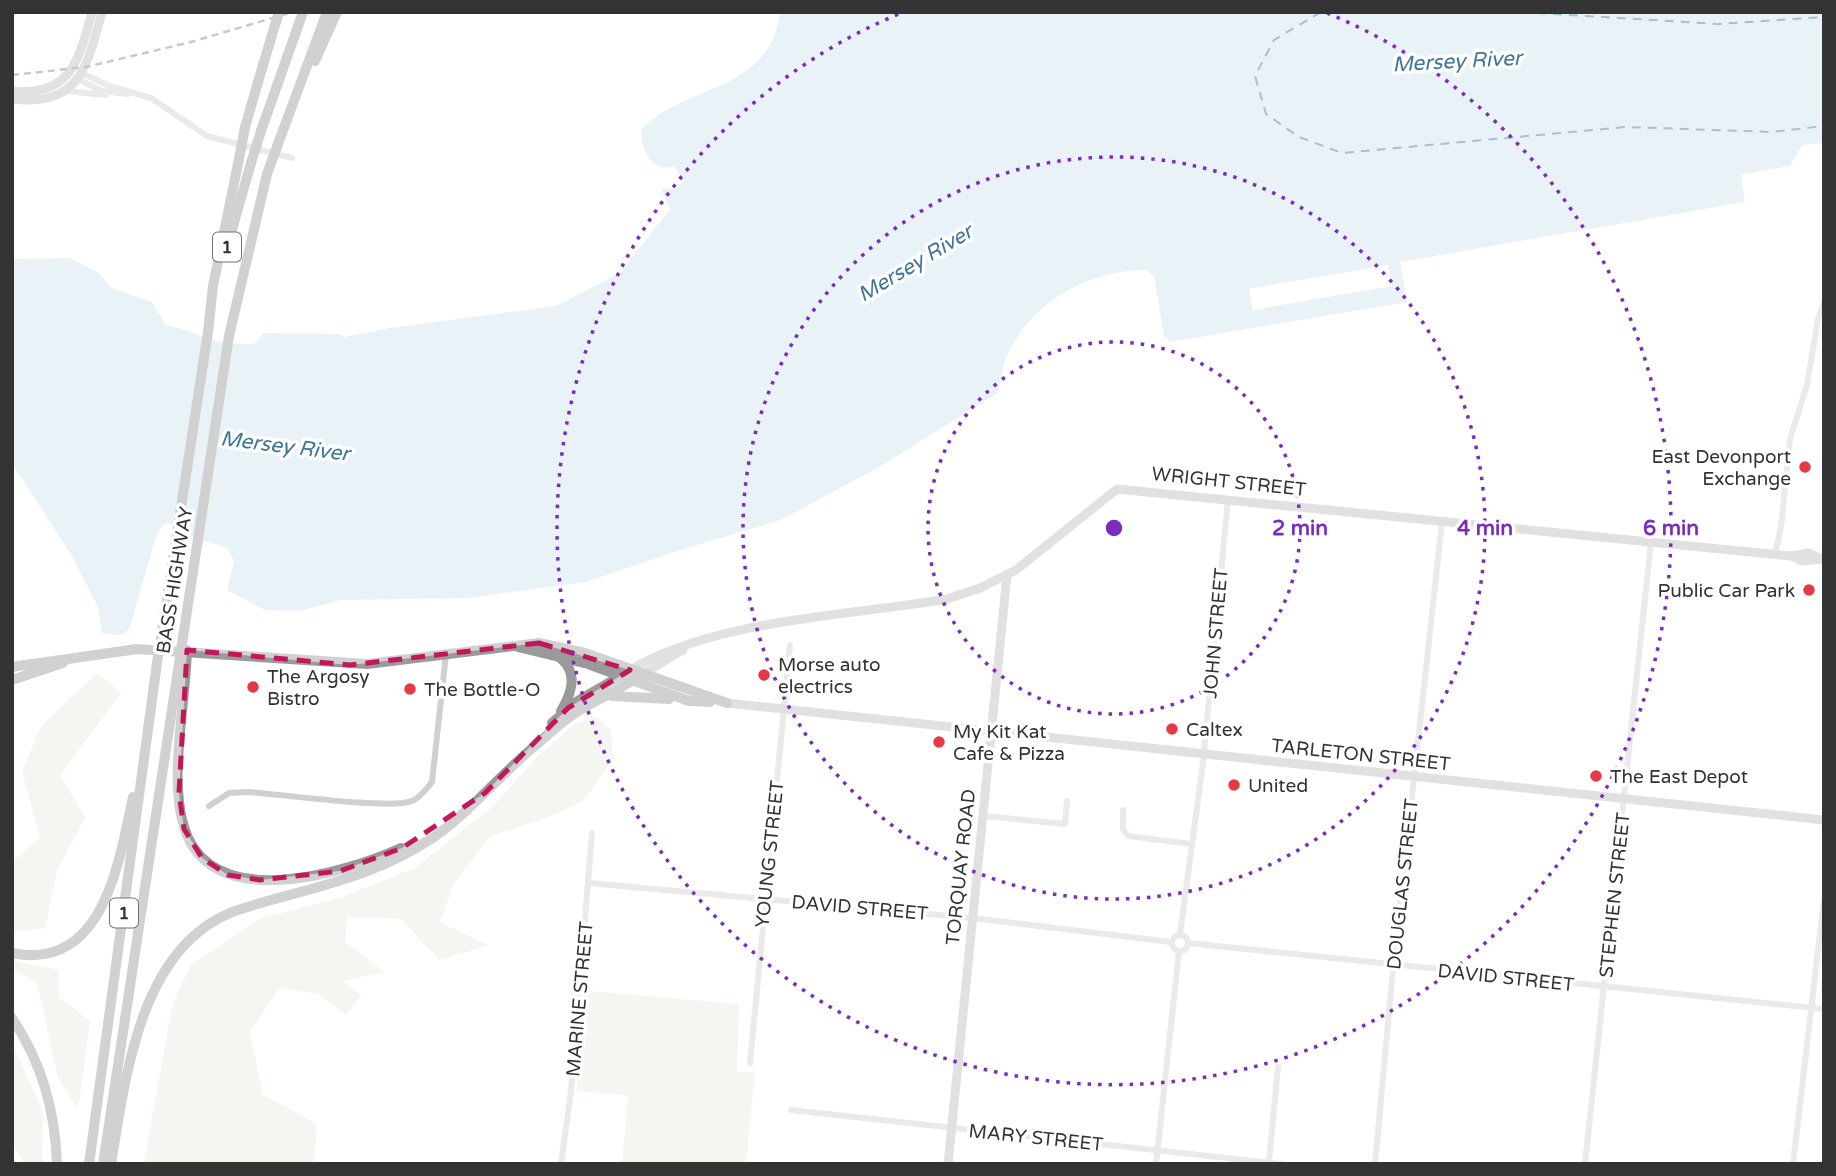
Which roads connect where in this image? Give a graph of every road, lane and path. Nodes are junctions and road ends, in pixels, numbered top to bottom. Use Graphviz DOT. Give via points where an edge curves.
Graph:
graph roads {
  1 [pos="92,12"];
  2 [pos="102,12"];
  3 [pos="279,12"];
  4 [pos="303,12"];
  5 [pos="327,12"];
  6 [pos="337,12"];
  7 [pos="318,46"];
  8 [pos="76,74"];
  9 [pos="12,91"];
  10 [pos="66,91"];
  11 [pos="118,94"];
  12 [pos="141,94"];
  13 [pos="12,99"];
  14 [pos="292,158"];
  15 [pos="1823,304"];
  16 [pos="208,332"];
  17 [pos="1228,499"];
  18 [pos="1441,522"];
  19 [pos="1651,542"];
  20 [pos="1775,554"];
  21 [pos="1823,559"];
  22 [pos="1007,575"];
  23 [pos="507,645"];
  24 [pos="790,645"];
  25 [pos="446,654"];
  26 [pos="553,654"];
  27 [pos="86,657"];
  28 [pos="12,667"];
  29 [pos="182,669"];
  30 [pos="634,676"];
  31 [pos="619,677"];
  32 [pos="12,680"];
  33 [pos="606,697"];
  34 [pos="690,701"];
  35 [pos="727,703"];
  36 [pos="784,709"];
  37 [pos="553,722"];
  38 [pos="993,731"];
  39 [pos="148,734"];
  40 [pos="533,747"];
  41 [pos="1204,754"];
  42 [pos="1413,778"];
  43 [pos="485,793"];
  44 [pos="1624,799"];
  45 [pos="1067,801"];
  46 [pos="209,806"];
  47 [pos="1122,810"];
  48 [pos="984,816"];
  49 [pos="1824,820"];
  50 [pos="592,833"];
  51 [pos="1191,844"];
  52 [pos="589,883"];
  53 [pos="765,898"];
  54 [pos="1824,900"];
  55 [pos="972,918"];
  56 [pos="1180,934"];
  57 [pos="1171,942"];
  58 [pos="1188,943"];
  59 [pos="1179,951"];
  60 [pos="12,953"];
  61 [pos="1393,964"];
  62 [pos="1604,987"];
  63 [pos="1813,1008"];
  64 [pos="1824,1009"];
  65 [pos="12,1018"];
  66 [pos="750,1063"];
  67 [pos="1278,1067"];
  68 [pos="791,1110"];
  69 [pos="952,1127"];
  70 [pos="1158,1150"];
  71 [pos="1269,1162"];
  72 [pos="57,1164"];
  73 [pos="89,1164"];
  74 [pos="103,1164"];
  75 [pos="111,1164"];
  76 [pos="561,1164"];
  77 [pos="948,1164"];
  78 [pos="1156,1164"];
  79 [pos="1281,1164"];
  80 [pos="1376,1164"];
  81 [pos="1585,1164"];
  82 [pos="1793,1164"];
  1 -- 8 [label="street"];
  2 -- 8 [label="street"];
  3 -- 16 [label="highway, bridge" via="246,127"];
  4 -- 16 [label="highway, BASS HIGHWAY / 1, bridge" via="251,163"];
  5 -- 7 [label="highway, BASS HIGHWAY / 1"];
  6 -- 7 [label="highway"];
  7 -- 29 [label="highway, BASS HIGHWAY / 1, bridge" via="267,174 229,336"];
  8 -- 9 [label="street" via="44,89"];
  8 -- 10 [label="street"];
  8 -- 11 [label="street" via="102,91"];
  8 -- 12 [label="street"];
  10 -- 11 [label="street"];
  10 -- 13 [label="street" via="48,99"];
  11 -- 12 [label="street"];
  12 -- 14 [label="street" via="207,136"];
  15 -- 20 [label="street" via="1807,385 1790,439"];
  16 -- 39 [label="highway, BASS HIGHWAY / 1, bridge"];
  17 -- 18 [label="street, WRIGHT STREET"];
  17 -- 22 [label="street, WRIGHT STREET" via="1117,489"];
  17 -- 41 [label="street, JOHN STREET"];
  18 -- 19 [label="street, WRIGHT STREET"];
  18 -- 42 [label="street, DOUGLAS STREET"];
  19 -- 20 [label="street, WRIGHT STREET"];
  19 -- 44 [label="street, STEPHEN STREET"];
  20 -- 21 [label="street, WRIGHT STREET" via="1809,553"];
  22 -- 30 [label="street, WRIGHT STREET" via="947,599 732,632 700,641"];
  22 -- 38 [label="street, TORQUAY ROAD"];
  23 -- 25 [label="highway, TARLETON STREET"];
  23 -- 26 [label="highway, TARLETON STREET"];
  23 -- 30 [label="highway, TARLETON STREET" via="552,644"];
  24 -- 36 [label="street, YOUNG STREET"];
  25 -- 27 [label="highway, TARLETON STREET" via="350,664 169,650"];
  25 -- 46 [label="street" via="432,782 421,795 410,802 383,803 248,792 229,793"];
  26 -- 31 [label="highway, TARLETON STREET"];
  26 -- 37 [label="highway" via="565,662 572,680"];
  27 -- 28 [label="highway"];
  27 -- 32 [label="highway"];
  29 -- 43 [label="highway" via="181,814 192,844 213,867 228,875 260,880 311,877 351,868 402,848"];
  29 -- 74 [label="highway, BASS HIGHWAY / 1"];
  30 -- 31 [label="highway, TARLETON STREET"];
  30 -- 33 [label="highway"];
  30 -- 34 [label="highway, TARLETON STREET"];
  30 -- 35 [label="highway, TARLETON STREET"];
  31 -- 37 [label="highway" via="576,702"];
  33 -- 34 [label="highway" via="619,694"];
  33 -- 40 [label="highway" via="573,715"];
  34 -- 35 [label="highway, TARLETON STREET"];
  35 -- 36 [label="street, TARLETON STREET"];
  36 -- 38 [label="street, TARLETON STREET"];
  36 -- 53 [label="street, YOUNG STREET"];
  37 -- 40 [label="highway"];
  38 -- 41 [label="street, TARLETON STREET"];
  38 -- 48 [label="street, TORQUAY ROAD"];
  39 -- 60 [label="highway" via="121,852 94,922 81,936 54,951"];
  39 -- 73 [label="highway, BASS HIGHWAY / 1"];
  40 -- 43 [label="highway"];
  41 -- 42 [label="street, TARLETON STREET"];
  41 -- 51 [label="street, JOHN STREET"];
  42 -- 44 [label="street, TARLETON STREET"];
  42 -- 61 [label="street, DOUGLAS STREET"];
  43 -- 75 [label="highway" via="434,837 374,870 241,909 189,942 170,961 151,1001 128,1073"];
  44 -- 49 [label="street, TARLETON STREET"];
  44 -- 62 [label="street, STEPHEN STREET"];
  45 -- 48 [label="street" via="1065,824"];
  47 -- 51 [label="street" via="1128,836"];
  48 -- 55 [label="street, TORQUAY ROAD"];
  50 -- 52 [label="street, MARINE STREET"];
  51 -- 56 [label="street, JOHN STREET"];
  52 -- 53 [label="street, DAVID STREET"];
  52 -- 76 [label="street, MARINE STREET"];
  53 -- 55 [label="street, DAVID STREET"];
  53 -- 66 [label="street, YOUNG STREET"];
  54 -- 63 [label="street"];
  55 -- 57 [label="street, DAVID STREET"];
  55 -- 69 [label="street, TORQUAY ROAD"];
  56 -- 57 [label="street"];
  56 -- 58 [label="street"];
  57 -- 59 [label="street"];
  58 -- 59 [label="street"];
  58 -- 61 [label="street, DAVID STREET"];
  59 -- 70 [label="street"];
  61 -- 62 [label="street, DAVID STREET"];
  61 -- 80 [label="street, DOUGLAS STREET"];
  62 -- 63 [label="street, DAVID STREET"];
  62 -- 81 [label="street, STEPHEN STREET"];
  63 -- 64 [label="street, DAVID STREET"];
  63 -- 82 [label="street"];
  65 -- 72 [label="highway" via="44,1076"];
  67 -- 71 [label="street"];
  68 -- 69 [label="street, MARY STREET"];
  69 -- 70 [label="street, MARY STREET"];
  69 -- 77 [label="street, TORQUAY ROAD"];
  70 -- 71 [label="street, MARY STREET"];
  70 -- 78 [label="street"];
  71 -- 79 [label="street, MARY STREET"];
}
